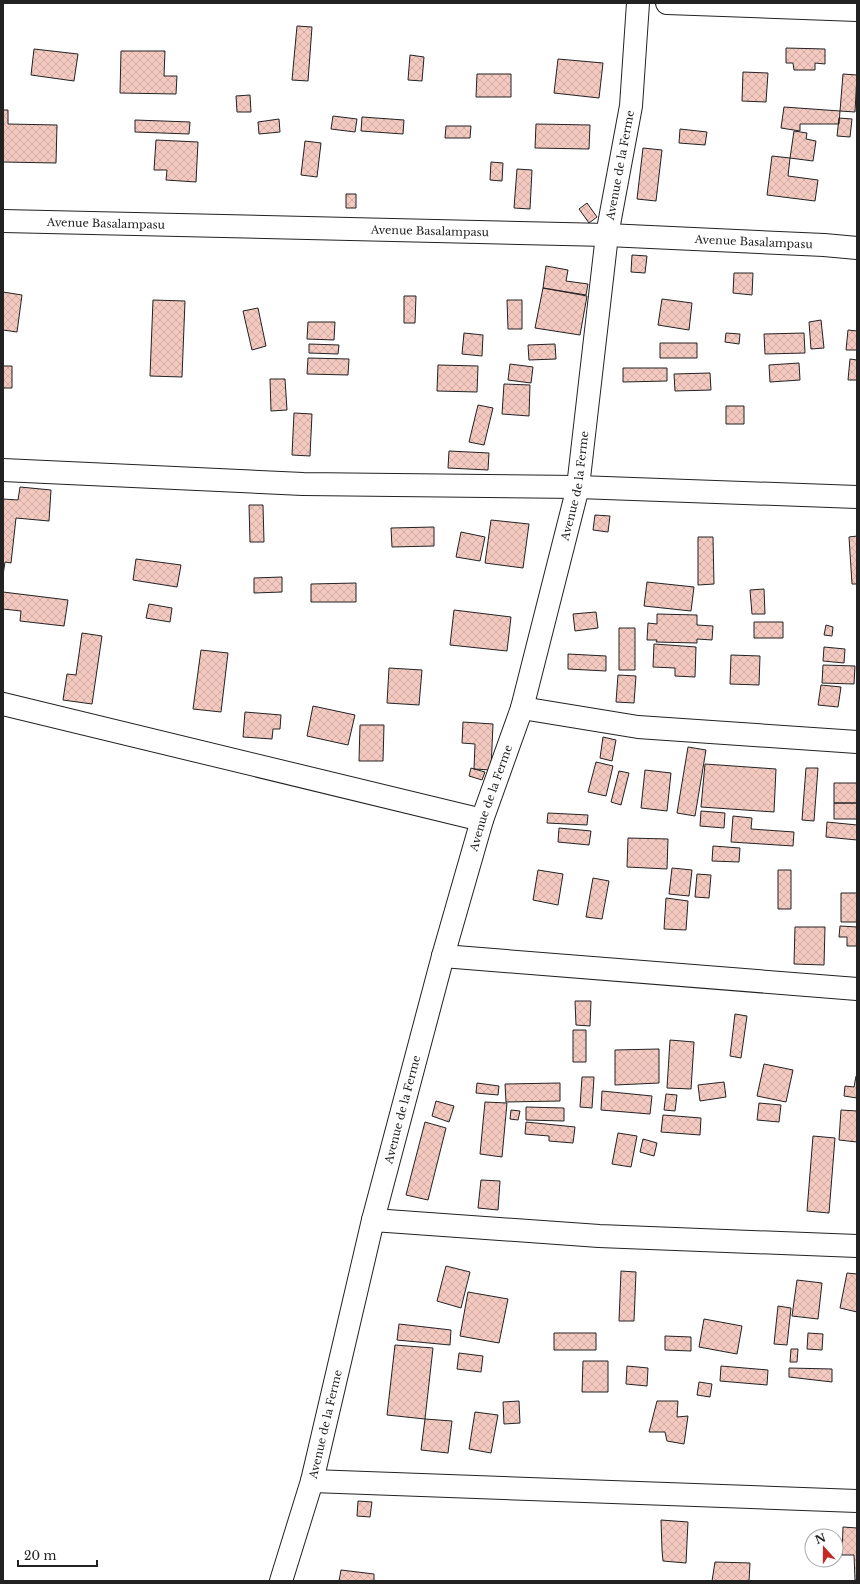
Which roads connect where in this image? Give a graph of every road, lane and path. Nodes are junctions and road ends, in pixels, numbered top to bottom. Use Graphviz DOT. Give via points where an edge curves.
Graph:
graph roads {
  1 [pos="638,3"];
  2 [pos="667,3"];
  3 [pos="857,10"];
  4 [pos="3,221"];
  5 [pos="607,235"];
  6 [pos="857,248"];
  7 [pos="3,470"];
  8 [pos="578,487"];
  9 [pos="857,498"];
  10 [pos="3,704"];
  11 [pos="522,708"];
  12 [pos="857,742"];
  13 [pos="482,820"];
  14 [pos="443,956"];
  15 [pos="857,989"];
  16 [pos="373,1220"];
  17 [pos="857,1246"];
  18 [pos="312,1481"];
  19 [pos="857,1501"];
  20 [pos="281,1581"];
  1 -- 5 [label="street, Avenue de la Ferme" via="631,106"];
  2 -- 3 [label="street"];
  4 -- 5 [label="street, Avenue Basalampasu"];
  5 -- 6 [label="street, Avenue Basalampasu"];
  5 -- 8 [label="street, Avenue de la Ferme"];
  7 -- 8 [label="street" via="303,484"];
  8 -- 9 [label="street"];
  8 -- 11 [label="street, Avenue de la Ferme"];
  10 -- 13 [label="street"];
  11 -- 12 [label="street" via="638,727"];
  11 -- 13 [label="street, Avenue de la Ferme"];
  13 -- 14 [label="street, Avenue de la Ferme"];
  14 -- 15 [label="street"];
  14 -- 16 [label="street, Avenue de la Ferme"];
  16 -- 17 [label="street" via="598,1236"];
  16 -- 18 [label="street, Avenue de la Ferme"];
  18 -- 19 [label="street"];
  18 -- 20 [label="street, Avenue de la Ferme"];
}
